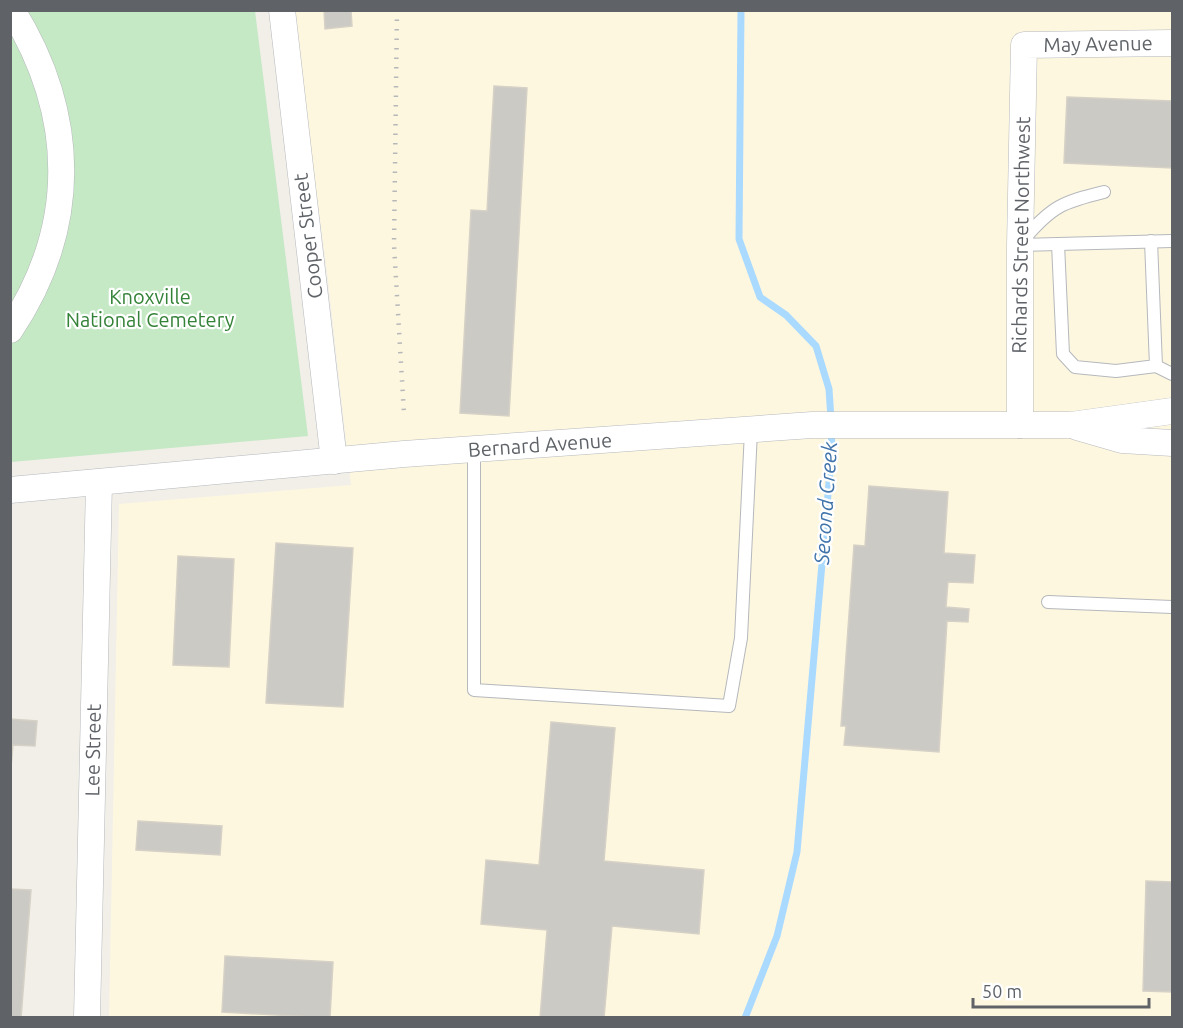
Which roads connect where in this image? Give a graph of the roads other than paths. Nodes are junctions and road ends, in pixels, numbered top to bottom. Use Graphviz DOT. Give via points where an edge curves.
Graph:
graph roads {
  1 [pos="12,10"];
  2 [pos="282,10"];
  3 [pos="1173,43"];
  4 [pos="1024,45"];
  5 [pos="1104,192"];
  6 [pos="1151,241"];
  7 [pos="1173,241"];
  8 [pos="1058,244"];
  9 [pos="1020,245"];
  10 [pos="10,330"];
  11 [pos="1156,366"];
  12 [pos="1173,374"];
  13 [pos="1173,411"];
  14 [pos="1020,425"];
  15 [pos="1071,425"];
  16 [pos="751,431"];
  17 [pos="1173,442"];
  18 [pos="474,449"];
  19 [pos="334,461"];
  20 [pos="99,483"];
  21 [pos="10,490"];
  22 [pos="1048,602"];
  23 [pos="1173,608"];
  24 [pos="87,1017"];
  1 -- 10 [label="street" via="44,71 54,104 62,174 52,242 41,275"];
  2 -- 19 [label="street, Cooper Street"];
  3 -- 4 [label="street, May Avenue"];
  4 -- 9 [label="street, Richards Street Northwest"];
  5 -- 9 [label="lane" via="1069,200 1045,214"];
  6 -- 7 [label="lane"];
  6 -- 8 [label="lane"];
  6 -- 11 [label="lane"];
  8 -- 9 [label="lane"];
  8 -- 11 [label="lane" via="1063,354 1075,367 1116,371"];
  9 -- 14 [label="street, Richards Street Northwest"];
  11 -- 12 [label="lane"];
  13 -- 15 [label="street, Bernard Avenue"];
  14 -- 15 [label="street, Bernard Avenue"];
  14 -- 16 [label="street, Bernard Avenue" via="848,424"];
  15 -- 17 [label="street, Bernard Avenue" via="1122,440"];
  16 -- 18 [label="street, Bernard Avenue"];
  16 -- 18 [label="lane" via="741,638 729,706 474,690"];
  18 -- 19 [label="street, Bernard Avenue"];
  19 -- 20 [label="street, Bernard Avenue"];
  20 -- 21 [label="street, Bernard Avenue"];
  20 -- 24 [label="street, Lee Street"];
  22 -- 23 [label="lane"];
}
